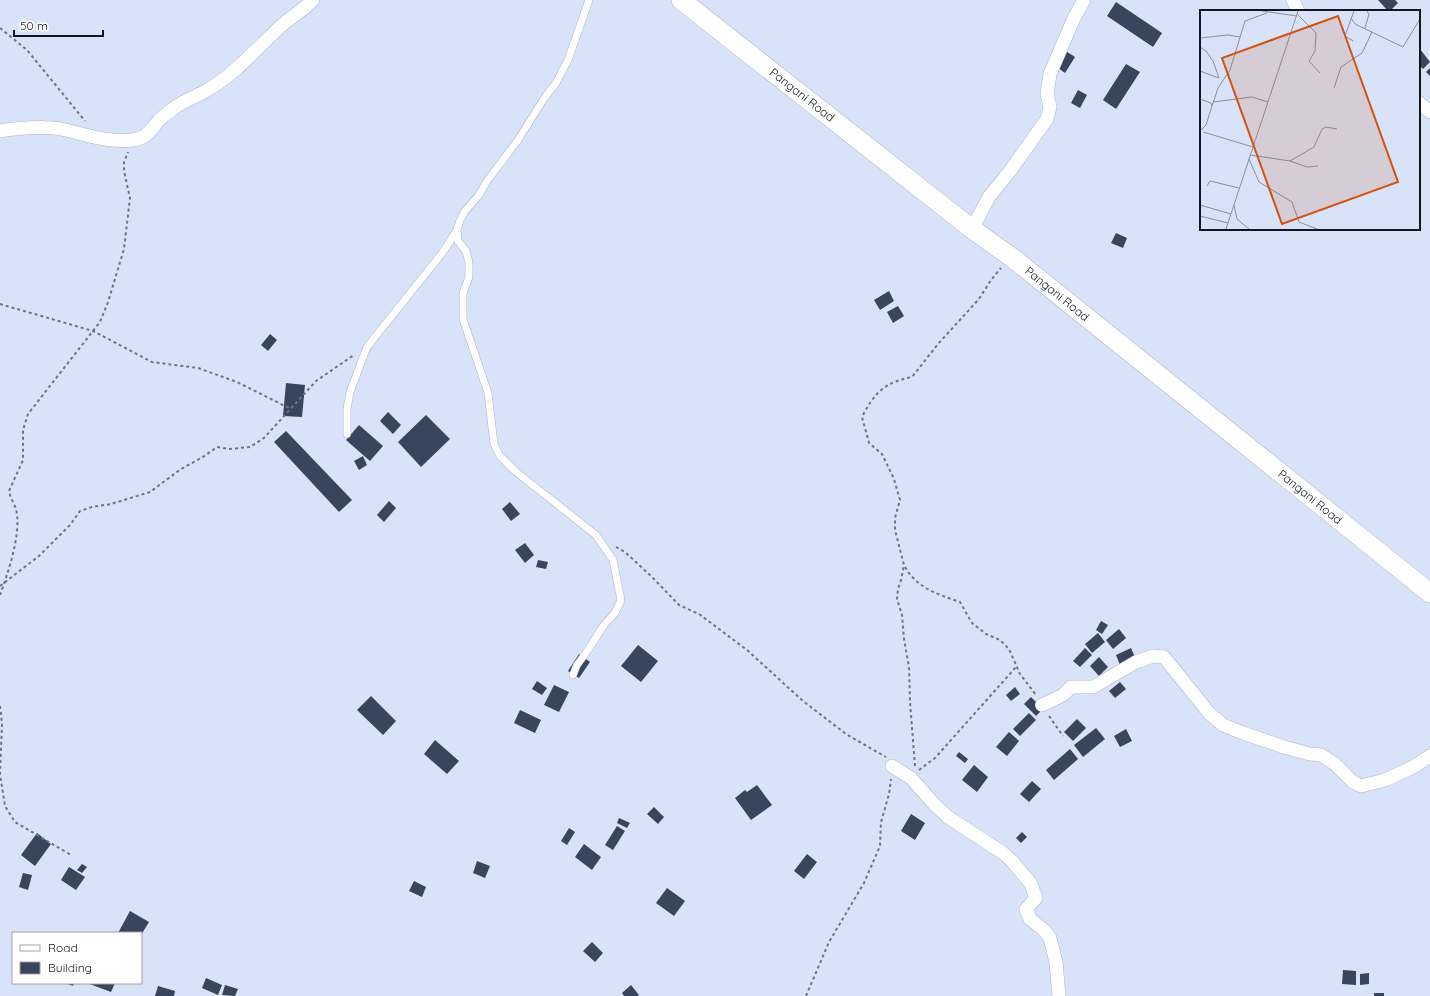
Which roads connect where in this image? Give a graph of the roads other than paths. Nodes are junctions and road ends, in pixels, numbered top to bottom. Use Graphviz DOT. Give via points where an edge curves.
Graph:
graph roads {
  1 [pos="313,0"];
  2 [pos="589,0"];
  3 [pos="681,0"];
  4 [pos="1084,0"];
  5 [pos="1293,0"];
  6 [pos="1298,10"];
  7 [pos="1420,104"];
  8 [pos="1430,112"];
  9 [pos="0,131"];
  10 [pos="972,229"];
  11 [pos="457,230"];
  12 [pos="346,434"];
  13 [pos="1430,593"];
  14 [pos="573,675"];
  15 [pos="1042,705"];
  16 [pos="1430,756"];
  17 [pos="892,766"];
  18 [pos="1058,996"];
  1 -- 9 [label="street" via="281,25 232,73 210,89 175,107 143,138 98,138 60,129"];
  2 -- 11 [label="lane" via="568,60 556,83 466,211"];
  3 -- 10 [label="main road, Pangani Road"];
  4 -- 10 [label="street" via="1050,74 1047,94 1050,107 1047,119 989,197"];
  5 -- 6 [label="street"];
  7 -- 8 [label="street"];
  10 -- 13 [label="main road, Pangani Road" via="1014,259"];
  11 -- 12 [label="lane" via="443,252 367,347 350,392 346,409"];
  11 -- 14 [label="lane" via="458,241 466,251 469,263 469,277 463,294 463,319 488,393 494,444 500,456 515,471 596,535 613,560 621,600 615,613 577,665"];
  15 -- 16 [label="street" via="1063,695 1071,687 1094,686 1136,662 1153,656 1164,657 1209,713 1223,724 1284,747 1322,755 1361,786 1385,780"];
  17 -- 18 [label="street" via="911,778 948,817 1003,853 1031,884 1036,898 1026,909 1030,919 1050,938 1056,962"];
}
